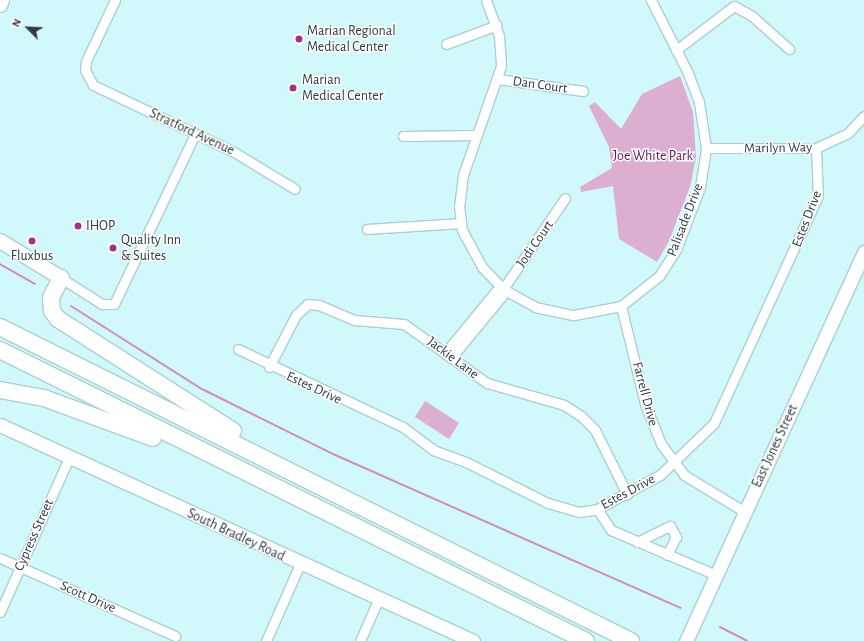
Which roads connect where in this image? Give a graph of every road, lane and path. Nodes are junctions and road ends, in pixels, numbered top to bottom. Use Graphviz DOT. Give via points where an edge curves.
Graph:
graph roads {
  1 [pos="2,0"];
  2 [pos="114,0"];
  3 [pos="486,0"];
  4 [pos="651,0"];
  5 [pos="0,5"];
  6 [pos="497,25"];
  7 [pos="446,44"];
  8 [pos="789,49"];
  9 [pos="676,50"];
  10 [pos="498,79"];
  11 [pos="583,91"];
  12 [pos="864,116"];
  13 [pos="195,134"];
  14 [pos="476,135"];
  15 [pos="402,136"];
  16 [pos="706,148"];
  17 [pos="816,148"];
  18 [pos="295,189"];
  19 [pos="565,198"];
  20 [pos="461,223"];
  21 [pos="368,229"];
  22 [pos="0,241"];
  23 [pos="864,252"];
  24 [pos="61,278"];
  25 [pos="503,289"];
  26 [pos="622,306"];
  27 [pos="0,327"];
  28 [pos="238,349"];
  29 [pos="0,350"];
  30 [pos="448,356"];
  31 [pos="269,367"];
  32 [pos="0,390"];
  33 [pos="0,426"];
  34 [pos="68,458"];
  35 [pos="284,465"];
  36 [pos="675,465"];
  37 [pos="255,479"];
  38 [pos="627,494"];
  39 [pos="597,509"];
  40 [pos="744,512"];
  41 [pos="637,542"];
  42 [pos="668,555"];
  43 [pos="0,558"];
  44 [pos="300,564"];
  45 [pos="20,567"];
  46 [pos="716,575"];
  47 [pos="379,598"];
  48 [pos="0,612"];
  49 [pos="175,636"];
  50 [pos="457,638"];
  51 [pos="266,641"];
  52 [pos="360,641"];
  53 [pos="473,641"];
  54 [pos="586,641"];
  55 [pos="631,641"];
  56 [pos="686,641"];
  1 -- 5 [label="street"];
  2 -- 13 [label="street, Stratford Avenue" via="86,61 87,78 93,85"];
  3 -- 6 [label="street, Palisade Drive"];
  4 -- 9 [label="street, Palisade Drive"];
  6 -- 7 [label="street"];
  6 -- 10 [label="street, Palisade Drive" via="501,56"];
  8 -- 9 [label="street" via="752,16 734,6"];
  9 -- 16 [label="street, Palisade Drive" via="693,84"];
  10 -- 11 [label="street, Dan Court"];
  10 -- 14 [label="street, Palisade Drive"];
  12 -- 17 [label="street, Marilyn Way" via="848,133"];
  13 -- 18 [label="street, Stratford Avenue" via="262,166"];
  13 -- 24 [label="street" via="119,299 108,306"];
  14 -- 15 [label="street"];
  14 -- 20 [label="street, Palisade Drive" via="460,192"];
  16 -- 17 [label="street, Marilyn Way"];
  16 -- 26 [label="street, Palisade Drive" via="697,198 671,260 644,291"];
  17 -- 36 [label="street, Estes Drive" via="820,183 814,207 722,410 700,439"];
  19 -- 25 [label="street, Jodi Court"];
  20 -- 21 [label="street"];
  20 -- 25 [label="street, Palisade Drive" via="475,256"];
  22 -- 24 [label="main road"];
  23 -- 40 [label="street, East Jones Street"];
  24 -- 35 [label="highway" via="52,298 52,311 58,319"];
  25 -- 26 [label="street, Palisade Drive" via="535,307 566,314 586,314"];
  25 -- 30 [label="street, Jodi Court" via="496,291"];
  26 -- 36 [label="street, Farrell Drive" via="652,424"];
  27 -- 35 [label="highway"];
  28 -- 31 [label="street, Estes Drive"];
  29 -- 37 [label="highway"];
  30 -- 31 [label="street, Jackie Lane" via="404,324 354,320 314,304 302,308 296,315"];
  30 -- 38 [label="street, Jackie Lane" via="487,383 564,405 581,416 595,430"];
  31 -- 39 [label="street, Estes Drive" via="403,427 432,450 466,462 548,503 580,512"];
  32 -- 37 [label="highway" via="44,398 98,416"];
  33 -- 34 [label="street, South Bradley Road"];
  34 -- 44 [label="street, South Bradley Road"];
  34 -- 45 [label="street, Cypress Street"];
  35 -- 55 [label="highway"];
  36 -- 38 [label="street, Estes Drive"];
  36 -- 40 [label="street, Farrell Drive" via="695,483"];
  37 -- 54 [label="highway"];
  38 -- 39 [label="street, Estes Drive"];
  39 -- 41 [label="street" via="611,530"];
  40 -- 46 [label="street, East Jones Street"];
  41 -- 42 [label="street"];
  41 -- 42 [label="street" via="670,526 676,536"];
  42 -- 46 [label="street"];
  43 -- 45 [label="street, Scott Drive"];
  44 -- 47 [label="street, South Bradley Road"];
  44 -- 51 [label="street"];
  45 -- 48 [label="street, Cypress Street"];
  45 -- 49 [label="street, Scott Drive"];
  46 -- 56 [label="street, East Jones Street"];
  47 -- 50 [label="street, South Bradley Road"];
  47 -- 52 [label="street"];
  50 -- 53 [label="street, South Bradley Road"];
}
